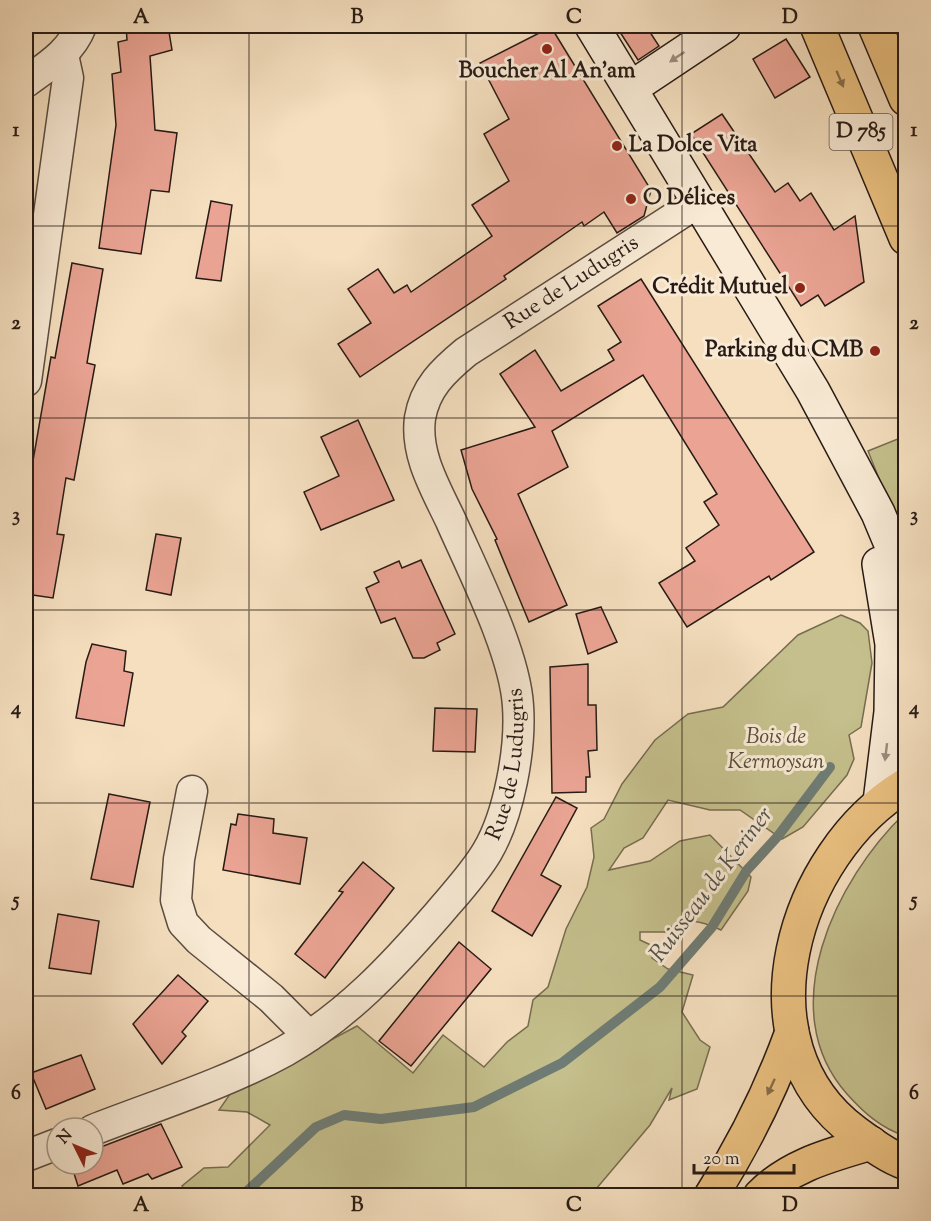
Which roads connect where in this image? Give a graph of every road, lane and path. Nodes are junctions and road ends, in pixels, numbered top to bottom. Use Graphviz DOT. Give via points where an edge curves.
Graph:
graph roads {
  1 [pos="81,26"];
  2 [pos="592,26"];
  3 [pos="724,26"];
  4 [pos="817,26"];
  5 [pos="875,26"];
  6 [pos="63,55"];
  7 [pos="26,82"];
  8 [pos="631,88"];
  9 [pos="906,99"];
  10 [pos="700,201"];
  11 [pos="906,238"];
  12 [pos="26,381"];
  13 [pos="851,467"];
  14 [pos="906,596"];
  15 [pos="192,791"];
  16 [pos="893,794"];
  17 [pos="792,1032"];
  18 [pos="309,1036"];
  19 [pos="105,1125"];
  20 [pos="871,1143"];
  21 [pos="45,1149"];
  22 [pos="26,1156"];
  23 [pos="906,1163"];
  24 [pos="711,1196"];
  25 [pos="760,1196"];
  1 -- 6 [label="street"];
  2 -- 8 [label="main road"];
  3 -- 8 [label="main road, one-way"];
  4 -- 11 [label="main road, D 785, one-way"];
  5 -- 9 [label="main road, D 785"];
  6 -- 7 [label="street"];
  6 -- 12 [label="street" via="68,78"];
  8 -- 10 [label="main road"];
  10 -- 13 [label="main road" via="813,391"];
  10 -- 18 [label="street, Rue de Ludugris" via="489,336 446,368 431,385 420,426 427,471 476,576 516,688 518,725 511,780 495,834 476,868 381,978 349,1009"];
  13 -- 14 [label="main road" via="878,513"];
  13 -- 16 [label="main road, one-way" via="873,539 892,644"];
  15 -- 18 [label="street" via="178,859 176,900 183,923"];
  16 -- 17 [label="main road" via="854,827 825,865 801,916 787,999"];
  17 -- 20 [label="main road" via="818,1092 840,1120"];
  17 -- 24 [label="main road, one-way" via="779,1070 739,1152"];
  18 -- 19 [label="street, Rue de Ludugris" via="236,1074"];
  20 -- 23 [label="main road"];
  20 -- 25 [label="main road" via="807,1164 772,1184"];
  21 -- 22 [label="street"];
}
